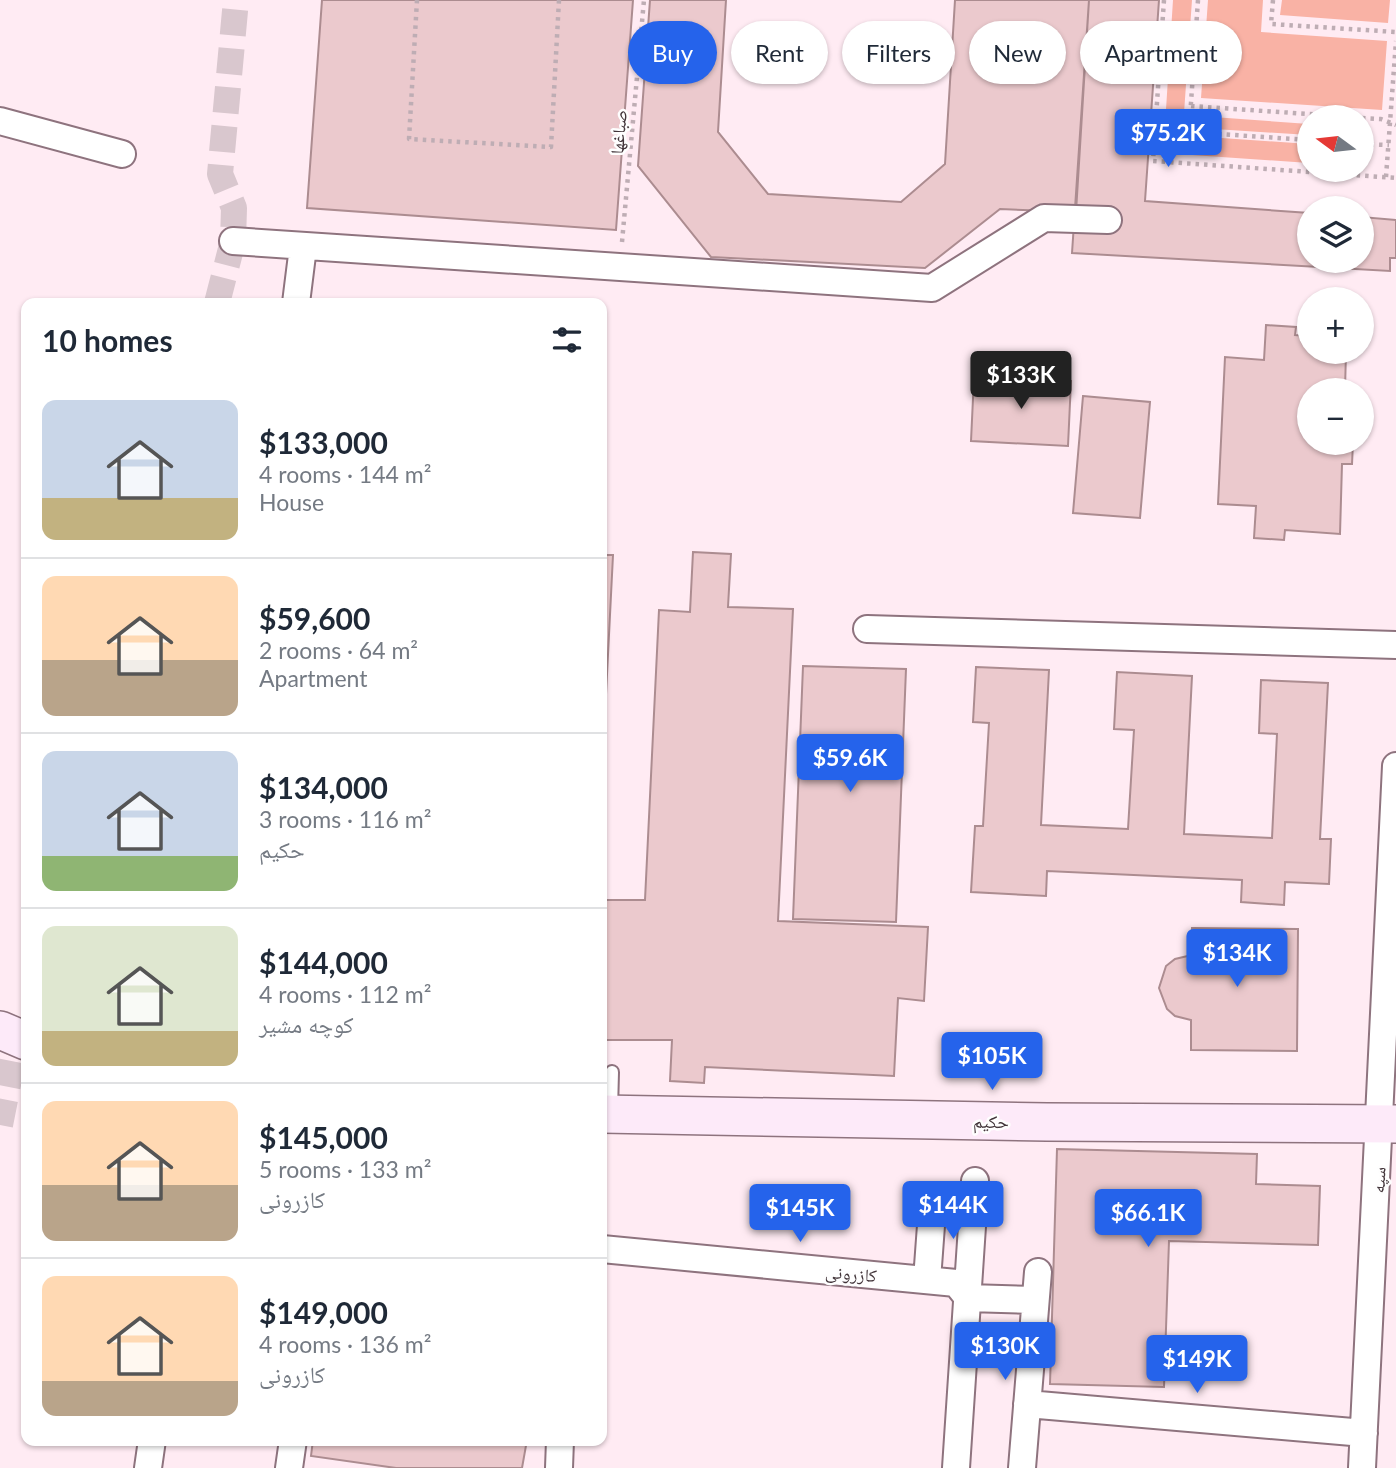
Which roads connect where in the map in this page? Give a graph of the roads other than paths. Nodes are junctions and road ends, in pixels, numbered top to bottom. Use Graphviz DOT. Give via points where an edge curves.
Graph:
graph roads {
  1 [pos="0,121"];
  2 [pos="122,154"];
  3 [pos="1108,220"];
  4 [pos="233,240"];
  5 [pos="303,247"];
  6 [pos="297,298"];
  7 [pos="867,629"];
  8 [pos="1396,645"];
  9 [pos="1396,766"];
  10 [pos="0,1030"];
  11 [pos="21,1039"];
  12 [pos="0,1041"];
  13 [pos="21,1048"];
  14 [pos="612,1072"];
  15 [pos="607,1105"];
  16 [pos="607,1118"];
  17 [pos="1388,1131"];
  18 [pos="975,1181"];
  19 [pos="933,1198"];
  20 [pos="607,1249"];
  21 [pos="1038,1272"];
  22 [pos="927,1280"];
  23 [pos="968,1298"];
  24 [pos="1035,1300"];
  25 [pos="1027,1404"];
  26 [pos="1364,1433"];
  27 [pos="151,1446"];
  28 [pos="292,1446"];
  29 [pos="560,1446"];
  30 [pos="148,1468"];
  31 [pos="289,1468"];
  32 [pos="559,1468"];
  33 [pos="956,1468"];
  34 [pos="1022,1468"];
  35 [pos="1362,1468"];
  1 -- 2 [label="street"];
  3 -- 5 [label="street" via="1044,218 932,288"];
  4 -- 5 [label="street"];
  5 -- 6 [label="street"];
  7 -- 8 [label="street"];
  9 -- 17 [label="street, سپه"];
  10 -- 11 [label="main road"];
  12 -- 13 [label="lane"];
  14 -- 15 [label="lane"];
  16 -- 17 [label="main road, حکیم"];
  17 -- 26 [label="street, سپه"];
  18 -- 23 [label="street"];
  19 -- 22 [label="street"];
  20 -- 22 [label="street, کازرونی"];
  21 -- 24 [label="street"];
  22 -- 23 [label="street, کازرونی" via="956,1283"];
  23 -- 24 [label="street"];
  23 -- 33 [label="street"];
  24 -- 25 [label="street"];
  25 -- 26 [label="street"];
  25 -- 34 [label="street"];
  26 -- 35 [label="street, سپه"];
  27 -- 30 [label="street"];
  28 -- 31 [label="street"];
  29 -- 32 [label="street"];
}
